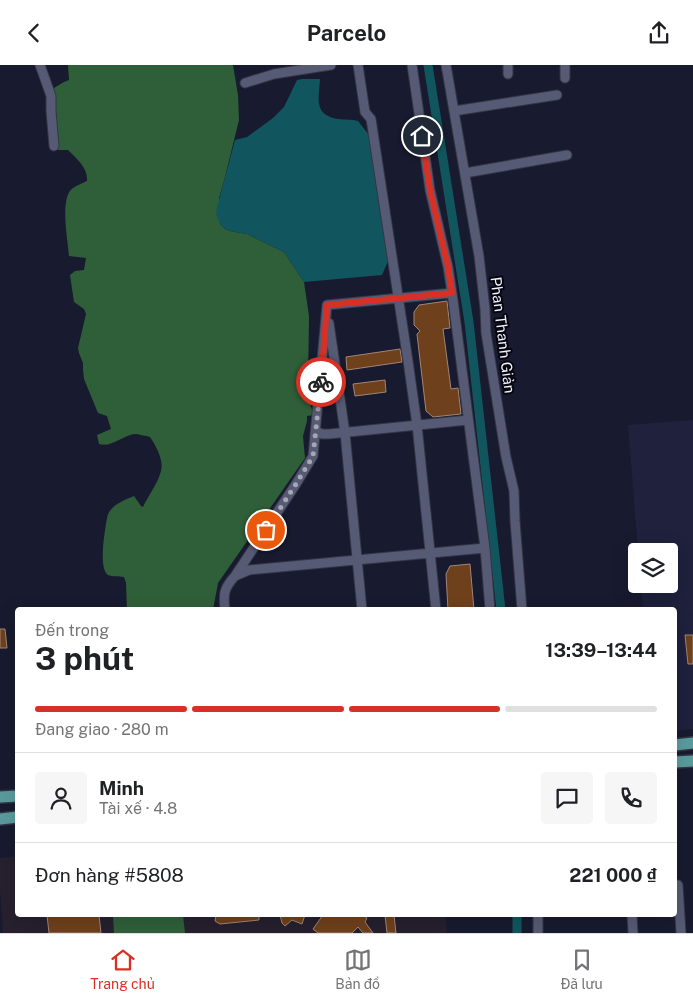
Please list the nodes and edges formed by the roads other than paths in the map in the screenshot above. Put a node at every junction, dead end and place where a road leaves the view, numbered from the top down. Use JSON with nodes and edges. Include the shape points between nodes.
{"nodes":[{"id":1,"x":40,"y":65,"type":"edge"},
{"id":2,"x":331,"y":65,"type":"edge"},
{"id":3,"x":358,"y":65,"type":"edge"},
{"id":4,"x":412,"y":65,"type":"edge"},
{"id":5,"x":446,"y":65,"type":"edge"},
{"id":6,"x":565,"y":65,"type":"edge"},
{"id":7,"x":300,"y":68,"type":"edge"},
{"id":8,"x":565,"y":79,"type":"dead end"},
{"id":9,"x":245,"y":83,"type":"dead end"},
{"id":10,"x":557,"y":95,"type":"dead end"},
{"id":11,"x":454,"y":111,"type":"junction"},
{"id":12,"x":54,"y":146,"type":"dead end"},
{"id":13,"x":567,"y":155,"type":"dead end"},
{"id":14,"x":465,"y":173,"type":"junction"},
{"id":15,"x":452,"y":293,"type":"junction"},
{"id":16,"x":399,"y":299,"type":"junction"},
{"id":17,"x":327,"y":305,"type":"junction"},
{"id":18,"x":468,"y":420,"type":"junction"},
{"id":19,"x":417,"y":425,"type":"junction"},
{"id":20,"x":316,"y":431,"type":"junction"},
{"id":21,"x":344,"y":433,"type":"junction"},
{"id":22,"x":485,"y":548,"type":"junction"},
{"id":23,"x":430,"y":553,"type":"junction"},
{"id":24,"x":358,"y":560,"type":"junction"},
{"id":25,"x":235,"y":576,"type":"junction"},
{"id":26,"x":225,"y":607,"type":"edge"},
{"id":27,"x":362,"y":607,"type":"edge"},
{"id":28,"x":436,"y":607,"type":"edge"},
{"id":29,"x":490,"y":607,"type":"edge"},
{"id":30,"x":522,"y":607,"type":"edge"},
{"id":31,"x":684,"y":744,"type":"edge"},
{"id":32,"x":684,"y":762,"type":"edge"},
{"id":33,"x":15,"y":796,"type":"edge"},
{"id":34,"x":0,"y":797,"type":"edge"},
{"id":35,"x":15,"y":817,"type":"edge"},
{"id":36,"x":0,"y":819,"type":"edge"},
{"id":37,"x":678,"y":885,"type":"dead end"},
{"id":38,"x":538,"y":917,"type":"edge"},
{"id":39,"x":632,"y":917,"type":"edge"},
{"id":40,"x":538,"y":933,"type":"edge"},
{"id":41,"x":634,"y":933,"type":"edge"},
{"id":42,"x":681,"y":933,"type":"edge"}],
"edges":[{"from":1,"to":12,"type":"street","via":[[51,96]]},
{"from":2,"to":7,"type":"street"},
{"from":3,"to":16,"type":"street","via":[[364,112],[371,119]]},
{"from":4,"to":15,"type":"street","via":[[430,190]]},
{"from":5,"to":11,"type":"street","name":"Phan Thanh Giản"},
{"from":6,"to":8,"type":"street"},
{"from":7,"to":9,"type":"street"},
{"from":10,"to":11,"type":"street"},
{"from":11,"to":14,"type":"street","name":"Phan Thanh Giản"},
{"from":13,"to":14,"type":"street"},
{"from":14,"to":30,"type":"street","name":"Phan Thanh Giản","via":[[479,256],[486,333],[514,491]]},
{"from":15,"to":16,"type":"street"},
{"from":15,"to":18,"type":"street"},
{"from":16,"to":17,"type":"street"},
{"from":16,"to":19,"type":"street"},
{"from":17,"to":20,"type":"street"},
{"from":17,"to":21,"type":"street"},
{"from":18,"to":19,"type":"street"},
{"from":18,"to":22,"type":"street"},
{"from":19,"to":21,"type":"street"},
{"from":19,"to":23,"type":"street"},
{"from":20,"to":21,"type":"street"},
{"from":20,"to":25,"type":"street","via":[[313,456]]},
{"from":21,"to":24,"type":"street"},
{"from":22,"to":23,"type":"street"},
{"from":22,"to":29,"type":"street"},
{"from":23,"to":24,"type":"street"},
{"from":23,"to":28,"type":"street"},
{"from":24,"to":25,"type":"street","via":[[249,570]]},
{"from":24,"to":27,"type":"street"},
{"from":25,"to":26,"type":"street","via":[[223,595]]},
{"from":31,"to":32,"type":"main road"},
{"from":33,"to":34,"type":"main road"},
{"from":35,"to":36,"type":"main road"},
{"from":37,"to":42,"type":"street"},
{"from":38,"to":40,"type":"street"},
{"from":39,"to":41,"type":"street"}]}
